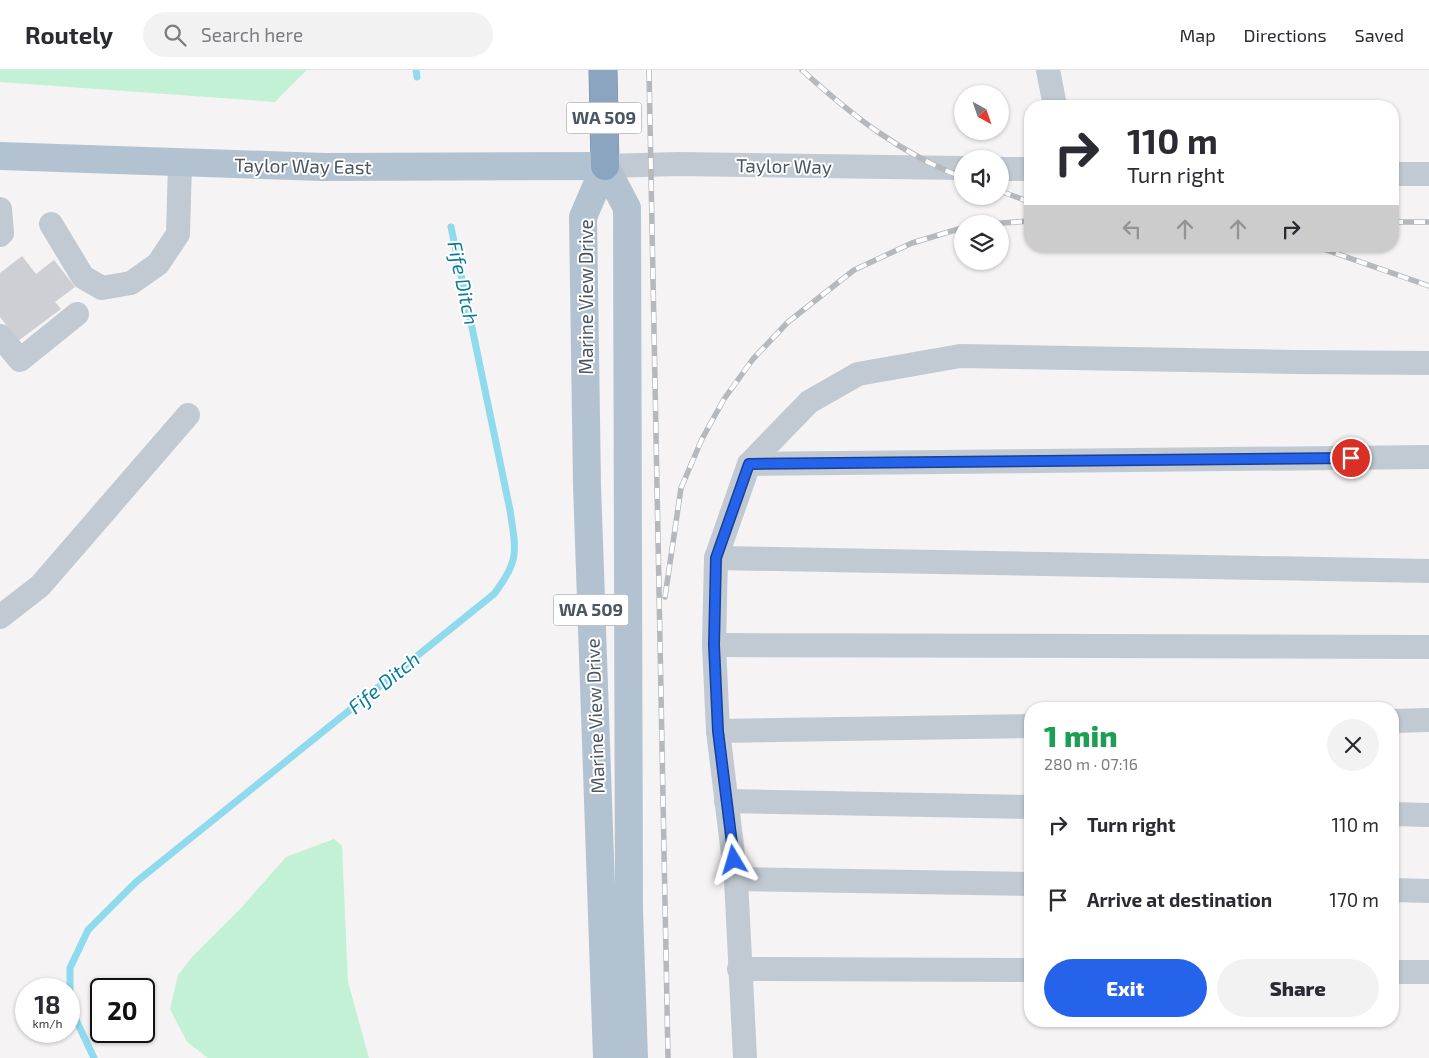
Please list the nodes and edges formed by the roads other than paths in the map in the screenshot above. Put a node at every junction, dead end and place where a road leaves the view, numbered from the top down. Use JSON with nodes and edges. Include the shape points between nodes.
{"nodes":[{"id":1,"x":603,"y":70,"type":"edge"},
{"id":2,"x":1048,"y":70,"type":"edge"},
{"id":3,"x":1054,"y":100,"type":"edge"},
{"id":4,"x":0,"y":156,"type":"edge"},
{"id":5,"x":180,"y":164,"type":"junction"},
{"id":6,"x":606,"y":166,"type":"junction"},
{"id":7,"x":954,"y":168,"type":"edge"},
{"id":8,"x":1009,"y":169,"type":"edge"},
{"id":9,"x":1024,"y":169,"type":"edge"},
{"id":10,"x":1399,"y":174,"type":"edge"},
{"id":11,"x":1429,"y":174,"type":"edge"},
{"id":12,"x":0,"y":209,"type":"edge"},
{"id":13,"x":51,"y":224,"type":"dead end"},
{"id":14,"x":0,"y":235,"type":"edge"},
{"id":15,"x":77,"y":314,"type":"dead end"},
{"id":16,"x":0,"y":336,"type":"edge"},
{"id":17,"x":1429,"y":362,"type":"edge"},
{"id":18,"x":188,"y":415,"type":"dead end"},
{"id":19,"x":1429,"y":457,"type":"edge"},
{"id":20,"x":749,"y":464,"type":"junction"},
{"id":21,"x":716,"y":558,"type":"junction"},
{"id":22,"x":1429,"y":570,"type":"edge"},
{"id":23,"x":0,"y":617,"type":"edge"},
{"id":24,"x":714,"y":645,"type":"junction"},
{"id":25,"x":1429,"y":647,"type":"edge"},
{"id":26,"x":1429,"y":720,"type":"edge"},
{"id":27,"x":1399,"y":721,"type":"edge"},
{"id":28,"x":1024,"y":726,"type":"edge"},
{"id":29,"x":718,"y":731,"type":"junction"},
{"id":30,"x":726,"y":801,"type":"junction"},
{"id":31,"x":1024,"y":807,"type":"edge"},
{"id":32,"x":1399,"y":814,"type":"edge"},
{"id":33,"x":1429,"y":814,"type":"edge"},
{"id":34,"x":736,"y":879,"type":"junction"},
{"id":35,"x":1024,"y":884,"type":"edge"},
{"id":36,"x":1399,"y":890,"type":"edge"},
{"id":37,"x":1429,"y":891,"type":"edge"},
{"id":38,"x":739,"y":969,"type":"junction"},
{"id":39,"x":1024,"y":970,"type":"edge"},
{"id":40,"x":1399,"y":972,"type":"edge"},
{"id":41,"x":1429,"y":972,"type":"edge"},
{"id":42,"x":607,"y":1058,"type":"edge"},
{"id":43,"x":634,"y":1058,"type":"edge"},
{"id":44,"x":745,"y":1058,"type":"edge"}],
"edges":[{"from":1,"to":6,"type":"highway","number":"WA 509"},
{"from":2,"to":3,"type":"street"},
{"from":4,"to":5,"type":"main road","name":"Taylor Way East"},
{"from":5,"to":6,"type":"main road","name":"Taylor Way East"},
{"from":5,"to":13,"type":"street","via":[[178,234],[158,264],[131,283],[102,288],[83,277]]},
{"from":6,"to":7,"type":"street","name":"Taylor Way"},
{"from":6,"to":42,"type":"main road","name":"Marine View Drive","number":"WA 509","via":[[582,217],[587,485]]},
{"from":6,"to":43,"type":"main road","name":"Marine View Drive","number":"WA 509","via":[[627,208],[629,900]]},
{"from":8,"to":9,"type":"street"},
{"from":10,"to":11,"type":"street"},
{"from":12,"to":14,"type":"street"},
{"from":15,"to":16,"type":"street","via":[[20,360]]},
{"from":17,"to":20,"type":"street","via":[[960,356],[858,374],[809,402]]},
{"from":18,"to":23,"type":"street","via":[[40,586]]},
{"from":19,"to":20,"type":"street"},
{"from":20,"to":21,"type":"street"},
{"from":21,"to":22,"type":"street"},
{"from":21,"to":24,"type":"street"},
{"from":24,"to":25,"type":"street"},
{"from":24,"to":29,"type":"street"},
{"from":26,"to":27,"type":"street"},
{"from":28,"to":29,"type":"street"},
{"from":29,"to":30,"type":"street"},
{"from":30,"to":31,"type":"street"},
{"from":30,"to":34,"type":"street"},
{"from":32,"to":33,"type":"street"},
{"from":34,"to":35,"type":"street"},
{"from":34,"to":38,"type":"street"},
{"from":36,"to":37,"type":"street"},
{"from":38,"to":39,"type":"street"},
{"from":38,"to":44,"type":"street"},
{"from":40,"to":41,"type":"street"}]}
